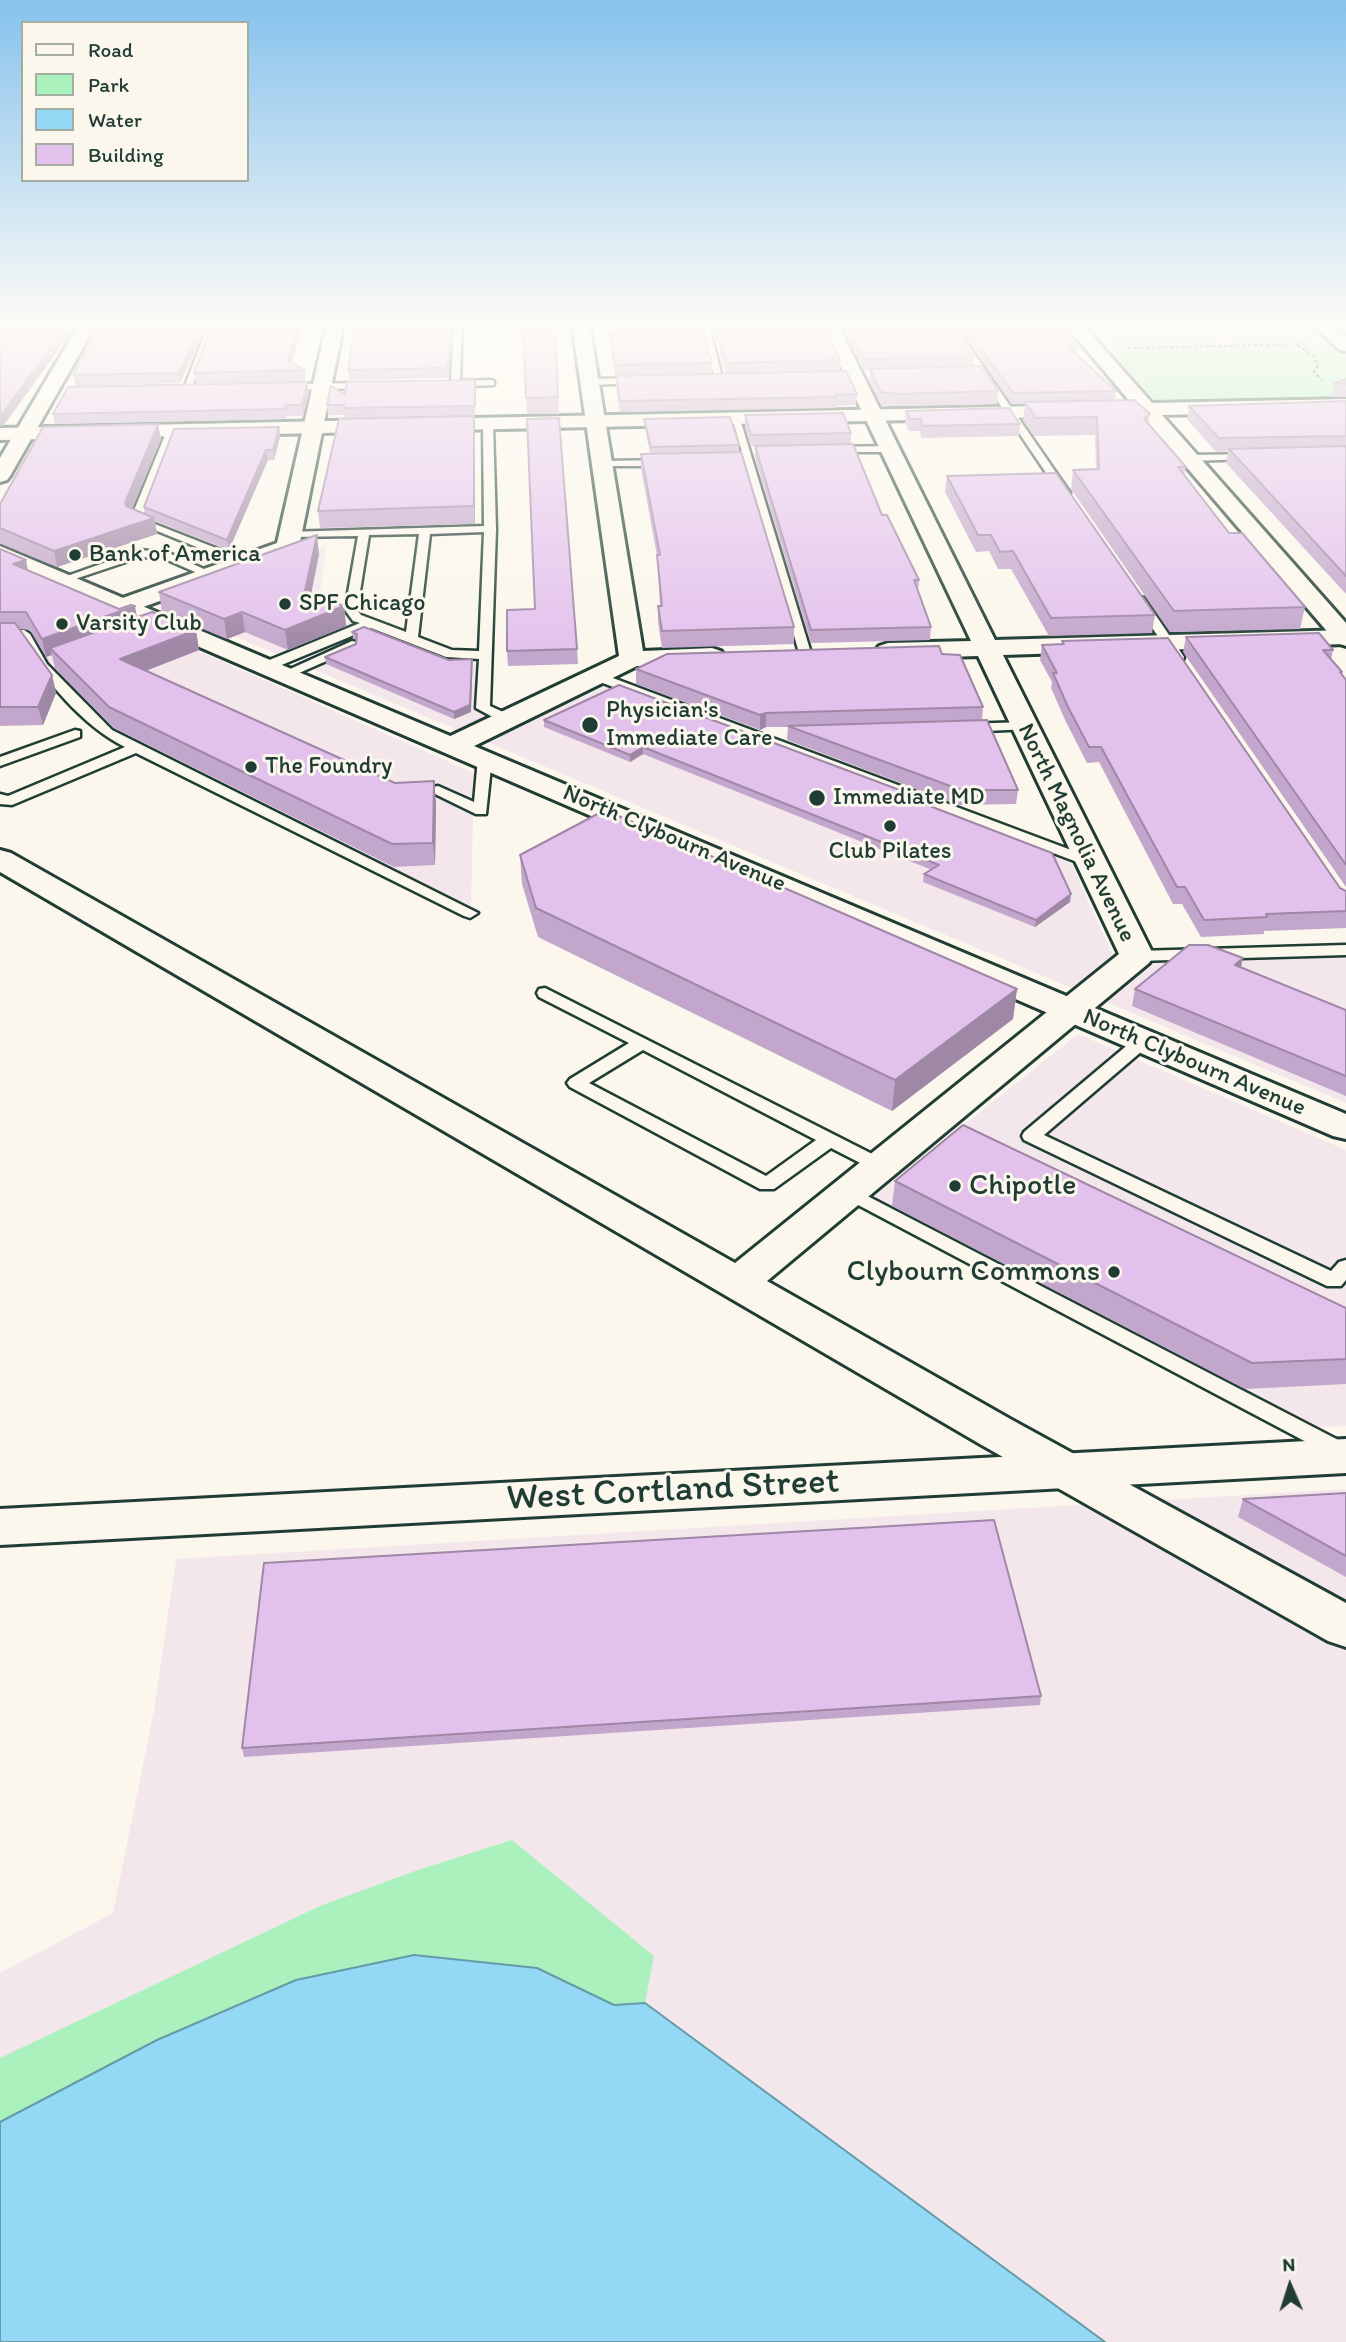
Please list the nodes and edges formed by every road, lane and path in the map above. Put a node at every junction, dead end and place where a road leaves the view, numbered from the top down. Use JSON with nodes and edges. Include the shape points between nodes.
{"nodes":[{"id":1,"x":87,"y":432,"type":"edge"},
{"id":2,"x":170,"y":432,"type":"edge"},
{"id":3,"x":311,"y":432,"type":"edge"},
{"id":4,"x":488,"y":432,"type":"edge"},
{"id":5,"x":597,"y":432,"type":"edge"},
{"id":6,"x":739,"y":432,"type":"edge"},
{"id":7,"x":880,"y":432,"type":"edge"},
{"id":8,"x":1024,"y":432,"type":"edge"},
{"id":9,"x":1167,"y":432,"type":"edge"},
{"id":10,"x":0,"y":434,"type":"edge"},
{"id":11,"x":24,"y":434,"type":"junction"},
{"id":12,"x":888,"y":449,"type":"junction"},
{"id":13,"x":825,"y":450,"type":"edge"},
{"id":14,"x":759,"y":452,"type":"edge"},
{"id":15,"x":747,"y":456,"type":"junction"},
{"id":16,"x":1265,"y":456,"type":"edge"},
{"id":17,"x":1189,"y":458,"type":"junction"},
{"id":18,"x":734,"y":461,"type":"edge"},
{"id":19,"x":680,"y":463,"type":"edge"},
{"id":20,"x":602,"y":464,"type":"junction"},
{"id":21,"x":2,"y":470,"type":"edge"},
{"id":22,"x":1071,"y":502,"type":"edge"},
{"id":23,"x":490,"y":529,"type":"junction"},
{"id":24,"x":425,"y":531,"type":"junction"},
{"id":25,"x":364,"y":532,"type":"junction"},
{"id":26,"x":291,"y":534,"type":"junction"},
{"id":27,"x":0,"y":553,"type":"edge"},
{"id":28,"x":245,"y":563,"type":"junction"},
{"id":29,"x":211,"y":575,"type":"junction"},
{"id":30,"x":62,"y":580,"type":"junction"},
{"id":31,"x":1134,"y":593,"type":"edge"},
{"id":32,"x":123,"y":606,"type":"junction"},
{"id":33,"x":371,"y":623,"type":"junction"},
{"id":34,"x":388,"y":630,"type":"junction"},
{"id":35,"x":0,"y":635,"type":"edge"},
{"id":36,"x":1346,"y":637,"type":"edge"},
{"id":37,"x":411,"y":639,"type":"junction"},
{"id":38,"x":1168,"y":642,"type":"junction"},
{"id":39,"x":986,"y":648,"type":"junction"},
{"id":40,"x":860,"y":652,"type":"edge"},
{"id":41,"x":805,"y":653,"type":"junction"},
{"id":42,"x":832,"y":653,"type":"edge"},
{"id":43,"x":779,"y":654,"type":"edge"},
{"id":44,"x":486,"y":655,"type":"junction"},
{"id":45,"x":739,"y":656,"type":"edge"},
{"id":46,"x":632,"y":659,"type":"junction"},
{"id":47,"x":1183,"y":665,"type":"edge"},
{"id":48,"x":276,"y":670,"type":"junction"},
{"id":49,"x":597,"y":676,"type":"junction"},
{"id":50,"x":507,"y":719,"type":"junction"},
{"id":51,"x":1024,"y":726,"type":"junction"},
{"id":52,"x":953,"y":729,"type":"edge"},
{"id":53,"x":794,"y":733,"type":"edge"},
{"id":54,"x":75,"y":734,"type":"dead end"},
{"id":55,"x":754,"y":735,"type":"junction"},
{"id":56,"x":454,"y":745,"type":"junction"},
{"id":57,"x":136,"y":747,"type":"junction"},
{"id":58,"x":485,"y":758,"type":"junction"},
{"id":59,"x":0,"y":762,"type":"edge"},
{"id":60,"x":438,"y":790,"type":"dead end"},
{"id":61,"x":0,"y":798,"type":"edge"},
{"id":62,"x":0,"y":859,"type":"edge"},
{"id":63,"x":1090,"y":862,"type":"junction"},
{"id":64,"x":470,"y":913,"type":"dead end"},
{"id":65,"x":1346,"y":950,"type":"edge"},
{"id":66,"x":1137,"y":956,"type":"junction"},
{"id":67,"x":545,"y":993,"type":"dead end"},
{"id":68,"x":1071,"y":1010,"type":"junction"},
{"id":69,"x":1143,"y":1041,"type":"junction"},
{"id":70,"x":642,"y":1043,"type":"junction"},
{"id":71,"x":1346,"y":1128,"type":"edge"},
{"id":72,"x":829,"y":1140,"type":"junction"},
{"id":73,"x":881,"y":1166,"type":"junction"},
{"id":74,"x":850,"y":1193,"type":"junction"},
{"id":75,"x":1346,"y":1268,"type":"edge"},
{"id":76,"x":739,"y":1282,"type":"junction"},
{"id":77,"x":1346,"y":1455,"type":"edge"},
{"id":78,"x":1066,"y":1470,"type":"junction"},
{"id":79,"x":0,"y":1528,"type":"edge"},
{"id":80,"x":1346,"y":1627,"type":"edge"}],
"edges":[{"from":1,"to":11,"type":"street"},
{"from":2,"to":28,"type":"lane","via":[[136,520]]},
{"from":3,"to":26,"type":"street"},
{"from":4,"to":23,"type":"lane"},
{"from":5,"to":20,"type":"street"},
{"from":6,"to":15,"type":"lane"},
{"from":7,"to":12,"type":"street","name":"North Magnolia Avenue"},
{"from":8,"to":22,"type":"lane"},
{"from":9,"to":17,"type":"street"},
{"from":10,"to":11,"type":"street"},
{"from":11,"to":21,"type":"street"},
{"from":12,"to":13,"type":"lane"},
{"from":12,"to":39,"type":"street","name":"North Magnolia Avenue"},
{"from":14,"to":15,"type":"lane"},
{"from":15,"to":18,"type":"lane"},
{"from":15,"to":41,"type":"lane"},
{"from":16,"to":17,"type":"lane"},
{"from":17,"to":36,"type":"street"},
{"from":19,"to":20,"type":"lane"},
{"from":20,"to":46,"type":"street"},
{"from":23,"to":24,"type":"lane"},
{"from":23,"to":44,"type":"lane"},
{"from":24,"to":25,"type":"lane"},
{"from":24,"to":37,"type":"lane"},
{"from":25,"to":26,"type":"lane"},
{"from":25,"to":33,"type":"lane","via":[[351,610],[356,618]]},
{"from":26,"to":28,"type":"street","via":[[288,547]]},
{"from":27,"to":30,"type":"street","name":"North Clybourn Avenue"},
{"from":28,"to":29,"type":"street"},
{"from":29,"to":30,"type":"lane","via":[[165,555],[140,553]]},
{"from":29,"to":32,"type":"street"},
{"from":30,"to":32,"type":"street","name":"North Clybourn Avenue"},
{"from":31,"to":38,"type":"lane"},
{"from":32,"to":48,"type":"street","name":"North Clybourn Avenue","via":[[149,626]]},
{"from":33,"to":34,"type":"lane"},
{"from":33,"to":48,"type":"lane"},
{"from":34,"to":37,"type":"lane"},
{"from":34,"to":48,"type":"lane"},
{"from":35,"to":57,"type":"lane","via":[[24,634],[107,733]]},
{"from":36,"to":38,"type":"street"},
{"from":37,"to":44,"type":"lane","via":[[450,654]]},
{"from":38,"to":39,"type":"street"},
{"from":38,"to":47,"type":"lane"},
{"from":39,"to":40,"type":"street"},
{"from":39,"to":51,"type":"street","name":"North Magnolia Avenue"},
{"from":41,"to":42,"type":"street"},
{"from":41,"to":43,"type":"street"},
{"from":44,"to":50,"type":"lane","via":[[483,708]]},
{"from":45,"to":46,"type":"street"},
{"from":46,"to":49,"type":"street"},
{"from":48,"to":56,"type":"street","name":"North Clybourn Avenue"},
{"from":49,"to":50,"type":"street"},
{"from":49,"to":55,"type":"lane"},
{"from":50,"to":56,"type":"street"},
{"from":51,"to":52,"type":"lane"},
{"from":51,"to":63,"type":"street","name":"North Magnolia Avenue"},
{"from":53,"to":55,"type":"lane"},
{"from":54,"to":59,"type":"lane"},
{"from":55,"to":63,"type":"lane"},
{"from":56,"to":58,"type":"street","name":"North Clybourn Avenue"},
{"from":57,"to":61,"type":"lane","via":[[7,802]]},
{"from":57,"to":64,"type":"lane"},
{"from":58,"to":60,"type":"lane","via":[[481,811]]},
{"from":58,"to":68,"type":"street","name":"North Clybourn Avenue"},
{"from":62,"to":76,"type":"street"},
{"from":63,"to":66,"type":"street","name":"North Magnolia Avenue"},
{"from":65,"to":66,"type":"lane"},
{"from":66,"to":68,"type":"street","name":"North Magnolia Avenue"},
{"from":67,"to":70,"type":"lane"},
{"from":68,"to":69,"type":"street","name":"North Clybourn Avenue"},
{"from":68,"to":73,"type":"street","name":"North Magnolia Avenue"},
{"from":69,"to":71,"type":"street","name":"North Clybourn Avenue"},
{"from":69,"to":75,"type":"lane","via":[[1031,1136],[1334,1281]]},
{"from":70,"to":72,"type":"lane"},
{"from":70,"to":72,"type":"lane","via":[[576,1083],[767,1185]]},
{"from":72,"to":73,"type":"lane"},
{"from":73,"to":74,"type":"street","name":"North Magnolia Avenue"},
{"from":74,"to":76,"type":"street","name":"North Magnolia Avenue"},
{"from":74,"to":77,"type":"lane"},
{"from":76,"to":78,"type":"street"},
{"from":77,"to":78,"type":"street","name":"West Cortland Street"},
{"from":78,"to":79,"type":"street","name":"West Cortland Street"},
{"from":78,"to":80,"type":"street"}]}
